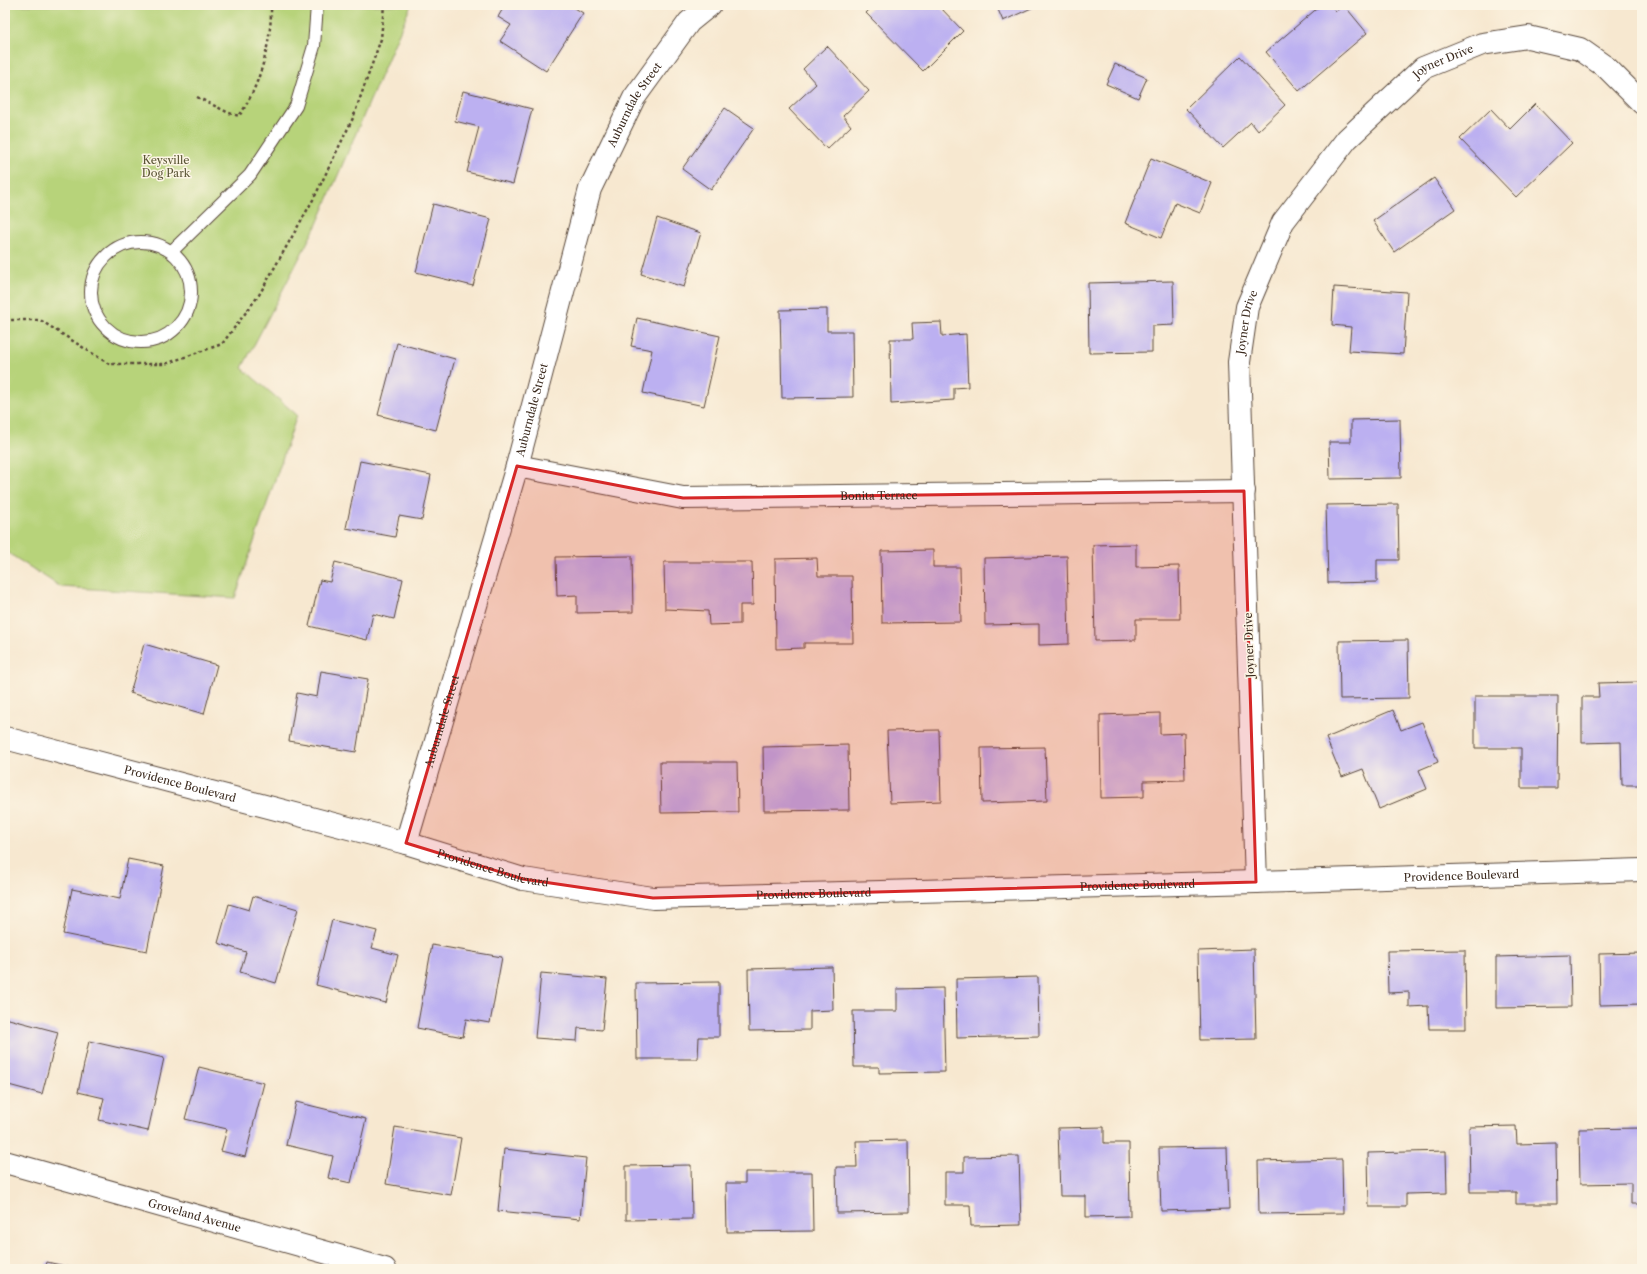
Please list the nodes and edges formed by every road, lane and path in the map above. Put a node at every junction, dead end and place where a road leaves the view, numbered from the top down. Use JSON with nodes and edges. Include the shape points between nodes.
{"nodes":[{"id":1,"x":271,"y":5,"type":"edge"},
{"id":2,"x":317,"y":5,"type":"edge"},
{"id":3,"x":384,"y":5,"type":"edge"},
{"id":4,"x":710,"y":5,"type":"edge"},
{"id":5,"x":197,"y":97,"type":"dead end"},
{"id":6,"x":1642,"y":103,"type":"edge"},
{"id":7,"x":171,"y":252,"type":"junction"},
{"id":8,"x":5,"y":320,"type":"edge"},
{"id":9,"x":517,"y":466,"type":"junction"},
{"id":10,"x":1244,"y":492,"type":"junction"},
{"id":11,"x":5,"y":738,"type":"edge"},
{"id":12,"x":406,"y":843,"type":"junction"},
{"id":13,"x":1642,"y":870,"type":"edge"},
{"id":14,"x":1256,"y":882,"type":"junction"},
{"id":15,"x":5,"y":1162,"type":"edge"},
{"id":16,"x":385,"y":1269,"type":"edge"}],
"edges":[{"from":1,"to":5,"type":"path","via":[[266,53],[246,106],[239,116],[229,114]]},
{"from":2,"to":7,"type":"lane","via":[[314,46],[296,106],[250,176]]},
{"from":3,"to":8,"type":"path","via":[[381,39],[353,118],[314,198],[259,295],[222,344],[165,364],[109,364],[40,320]]},
{"from":4,"to":9,"type":"street","name":"Auburndale Street","via":[[690,22],[634,98],[590,189]]},
{"from":6,"to":10,"type":"street","name":"Joyner Drive","via":[[1607,68],[1580,49],[1528,37],[1482,44],[1423,68],[1347,139],[1283,222],[1247,307],[1239,362]]},
{"from":7,"to":7,"type":"lane","via":[[156,244],[134,243],[124,245],[109,254],[98,266],[92,282],[91,299],[96,315],[106,328],[120,338],[152,342],[167,336],[179,325],[187,311],[191,295],[189,279],[182,264]]},
{"from":9,"to":10,"type":"street","name":"Bonita Terrace","via":[[683,498]]},
{"from":9,"to":12,"type":"street","name":"Auburndale Street"},
{"from":10,"to":14,"type":"street","name":"Joyner Drive"},
{"from":11,"to":12,"type":"street","name":"Providence Boulevard"},
{"from":12,"to":14,"type":"street","name":"Providence Boulevard","via":[[523,879],[653,898]]},
{"from":13,"to":14,"type":"street","name":"Providence Boulevard"},
{"from":15,"to":16,"type":"street","name":"Groveland Avenue"}]}
